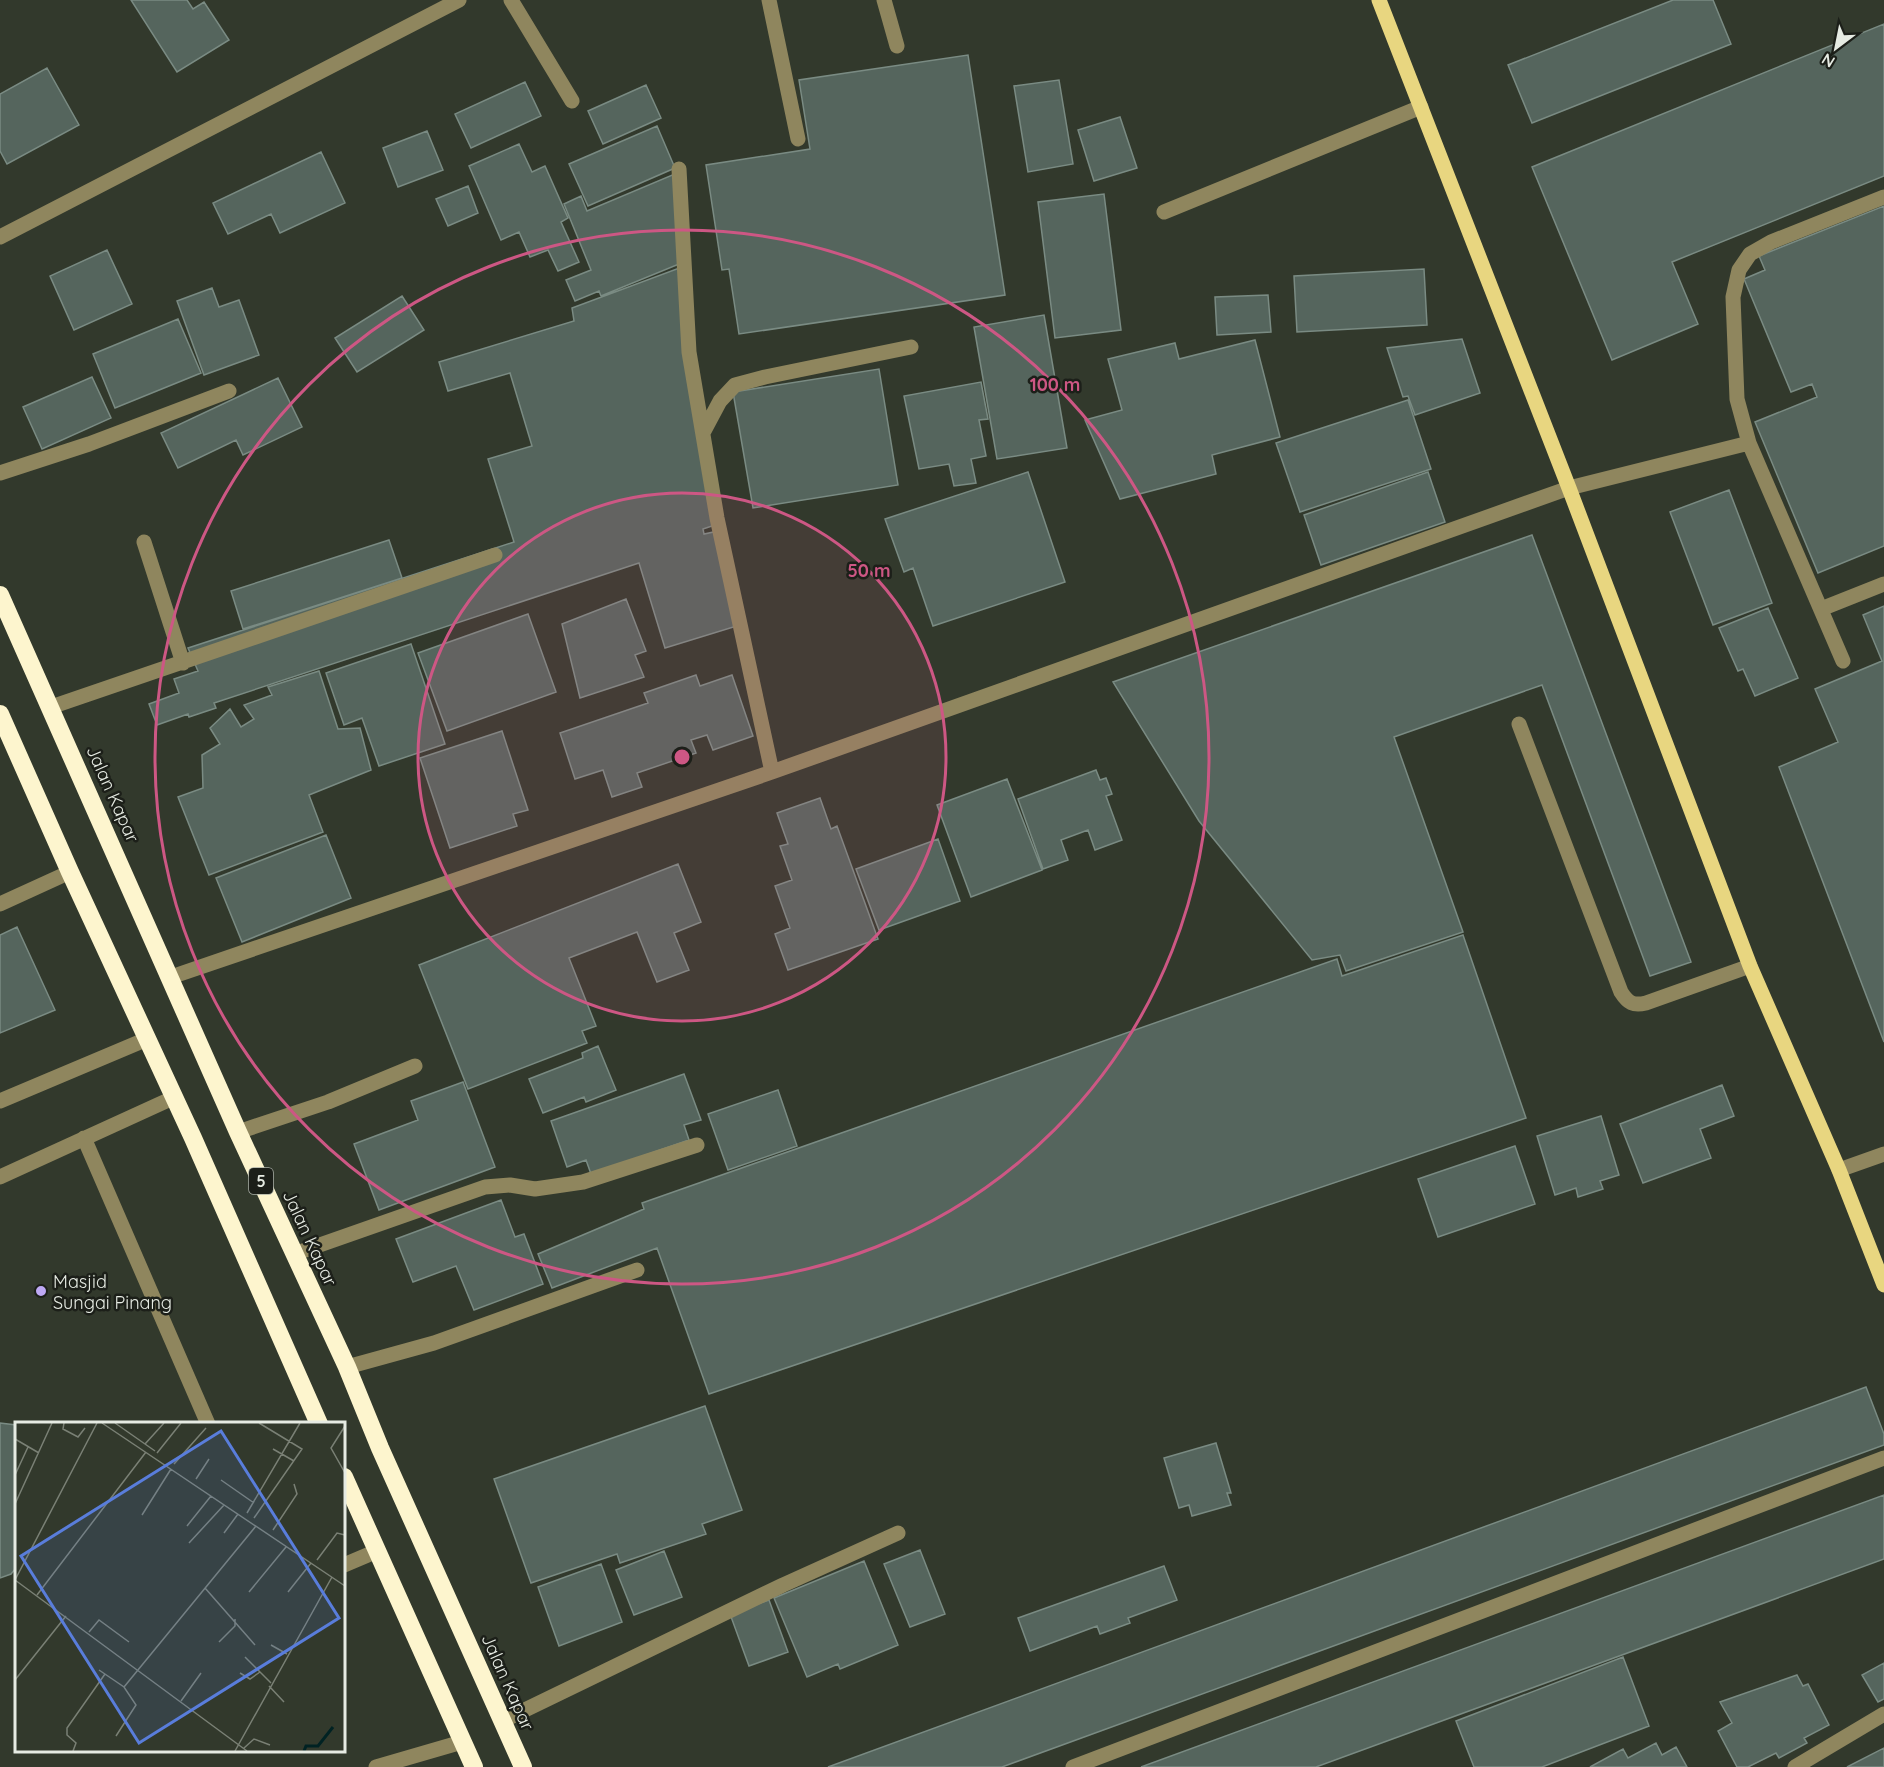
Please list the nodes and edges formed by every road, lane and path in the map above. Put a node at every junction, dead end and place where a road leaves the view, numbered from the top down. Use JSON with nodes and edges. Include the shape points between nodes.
{"nodes":[{"id":1,"x":459,"y":0,"type":"edge"},
{"id":2,"x":511,"y":0,"type":"edge"},
{"id":3,"x":769,"y":0,"type":"edge"},
{"id":4,"x":884,"y":0,"type":"edge"},
{"id":5,"x":1379,"y":0,"type":"edge"},
{"id":6,"x":897,"y":46,"type":"dead end"},
{"id":7,"x":572,"y":101,"type":"dead end"},
{"id":8,"x":1420,"y":107,"type":"junction"},
{"id":9,"x":798,"y":139,"type":"dead end"},
{"id":10,"x":680,"y":169,"type":"dead end"},
{"id":11,"x":1884,"y":197,"type":"edge"},
{"id":12,"x":1164,"y":212,"type":"dead end"},
{"id":13,"x":0,"y":237,"type":"edge"},
{"id":14,"x":910,"y":347,"type":"dead end"},
{"id":15,"x":229,"y":391,"type":"dead end"},
{"id":16,"x":704,"y":431,"type":"junction"},
{"id":17,"x":1749,"y":443,"type":"junction"},
{"id":18,"x":0,"y":473,"type":"edge"},
{"id":19,"x":1569,"y":488,"type":"junction"},
{"id":20,"x":144,"y":542,"type":"dead end"},
{"id":21,"x":495,"y":555,"type":"dead end"},
{"id":22,"x":1884,"y":584,"type":"edge"},
{"id":23,"x":0,"y":595,"type":"edge"},
{"id":24,"x":1821,"y":609,"type":"junction"},
{"id":25,"x":1843,"y":661,"type":"dead end"},
{"id":26,"x":183,"y":663,"type":"junction"},
{"id":27,"x":51,"y":707,"type":"junction"},
{"id":28,"x":0,"y":714,"type":"edge"},
{"id":29,"x":1519,"y":724,"type":"dead end"},
{"id":30,"x":772,"y":772,"type":"junction"},
{"id":31,"x":70,"y":872,"type":"junction"},
{"id":32,"x":0,"y":904,"type":"edge"},
{"id":33,"x":1750,"y":966,"type":"junction"},
{"id":34,"x":171,"y":976,"type":"junction"},
{"id":35,"x":147,"y":1039,"type":"junction"},
{"id":36,"x":415,"y":1066,"type":"dead end"},
{"id":37,"x":175,"y":1097,"type":"junction"},
{"id":38,"x":0,"y":1101,"type":"edge"},
{"id":39,"x":238,"y":1132,"type":"junction"},
{"id":40,"x":84,"y":1138,"type":"junction"},
{"id":41,"x":697,"y":1145,"type":"dead end"},
{"id":42,"x":1884,"y":1154,"type":"edge"},
{"id":43,"x":1839,"y":1170,"type":"junction"},
{"id":44,"x":0,"y":1177,"type":"edge"},
{"id":45,"x":294,"y":1254,"type":"junction"},
{"id":46,"x":637,"y":1270,"type":"dead end"},
{"id":47,"x":1884,"y":1285,"type":"edge"},
{"id":48,"x":347,"y":1367,"type":"junction"},
{"id":49,"x":207,"y":1422,"type":"edge"},
{"id":50,"x":319,"y":1422,"type":"edge"},
{"id":51,"x":1884,"y":1458,"type":"edge"},
{"id":52,"x":345,"y":1479,"type":"edge"},
{"id":53,"x":898,"y":1533,"type":"dead end"},
{"id":54,"x":377,"y":1551,"type":"junction"},
{"id":55,"x":345,"y":1565,"type":"edge"},
{"id":56,"x":1884,"y":1714,"type":"edge"},
{"id":57,"x":502,"y":1721,"type":"junction"},
{"id":58,"x":462,"y":1742,"type":"junction"},
{"id":59,"x":376,"y":1767,"type":"edge"},
{"id":60,"x":474,"y":1767,"type":"edge"},
{"id":61,"x":523,"y":1767,"type":"edge"},
{"id":62,"x":1073,"y":1767,"type":"edge"},
{"id":63,"x":1795,"y":1767,"type":"edge"}],
"edges":[{"from":1,"to":13,"type":"street"},
{"from":2,"to":7,"type":"street"},
{"from":3,"to":9,"type":"street"},
{"from":4,"to":6,"type":"street"},
{"from":5,"to":8,"type":"main road"},
{"from":8,"to":12,"type":"street"},
{"from":8,"to":19,"type":"main road"},
{"from":10,"to":16,"type":"street","via":[[689,352]]},
{"from":11,"to":17,"type":"street","via":[[1771,242],[1750,254],[1738,270],[1733,297],[1737,399]]},
{"from":14,"to":16,"type":"street","via":[[735,385],[720,401]]},
{"from":15,"to":18,"type":"street"},
{"from":16,"to":30,"type":"street","via":[[717,518]]},
{"from":17,"to":19,"type":"street"},
{"from":17,"to":24,"type":"street"},
{"from":19,"to":30,"type":"street"},
{"from":19,"to":33,"type":"main road"},
{"from":20,"to":26,"type":"street"},
{"from":21,"to":26,"type":"street"},
{"from":22,"to":24,"type":"street"},
{"from":23,"to":27,"type":"highway","name":"Jalan Kapar","number":"5"},
{"from":24,"to":25,"type":"street"},
{"from":26,"to":27,"type":"street"},
{"from":27,"to":34,"type":"highway","name":"Jalan Kapar","number":"5"},
{"from":28,"to":31,"type":"highway"},
{"from":29,"to":33,"type":"street","via":[[1627,1002],[1646,1003]]},
{"from":30,"to":34,"type":"street"},
{"from":31,"to":32,"type":"street"},
{"from":31,"to":35,"type":"highway"},
{"from":33,"to":43,"type":"main road"},
{"from":34,"to":39,"type":"highway","name":"Jalan Kapar","number":"5"},
{"from":35,"to":37,"type":"highway"},
{"from":35,"to":38,"type":"street"},
{"from":36,"to":39,"type":"street","via":[[328,1102]]},
{"from":37,"to":40,"type":"street"},
{"from":37,"to":50,"type":"highway"},
{"from":39,"to":45,"type":"highway","name":"Jalan Kapar","number":"5"},
{"from":40,"to":44,"type":"street"},
{"from":40,"to":49,"type":"street"},
{"from":41,"to":45,"type":"street","via":[[584,1182],[535,1189],[485,1187]]},
{"from":42,"to":43,"type":"street"},
{"from":43,"to":47,"type":"main road"},
{"from":45,"to":48,"type":"highway","name":"Jalan Kapar","number":"5"},
{"from":46,"to":48,"type":"street","via":[[434,1343]]},
{"from":48,"to":57,"type":"highway","name":"Jalan Kapar","number":"5"},
{"from":51,"to":62,"type":"street"},
{"from":52,"to":54,"type":"highway"},
{"from":53,"to":57,"type":"street"},
{"from":54,"to":55,"type":"street"},
{"from":54,"to":58,"type":"highway"},
{"from":56,"to":63,"type":"street"},
{"from":57,"to":61,"type":"highway","name":"Jalan Kapar","number":"5"},
{"from":58,"to":59,"type":"street"},
{"from":58,"to":60,"type":"highway"}]}
